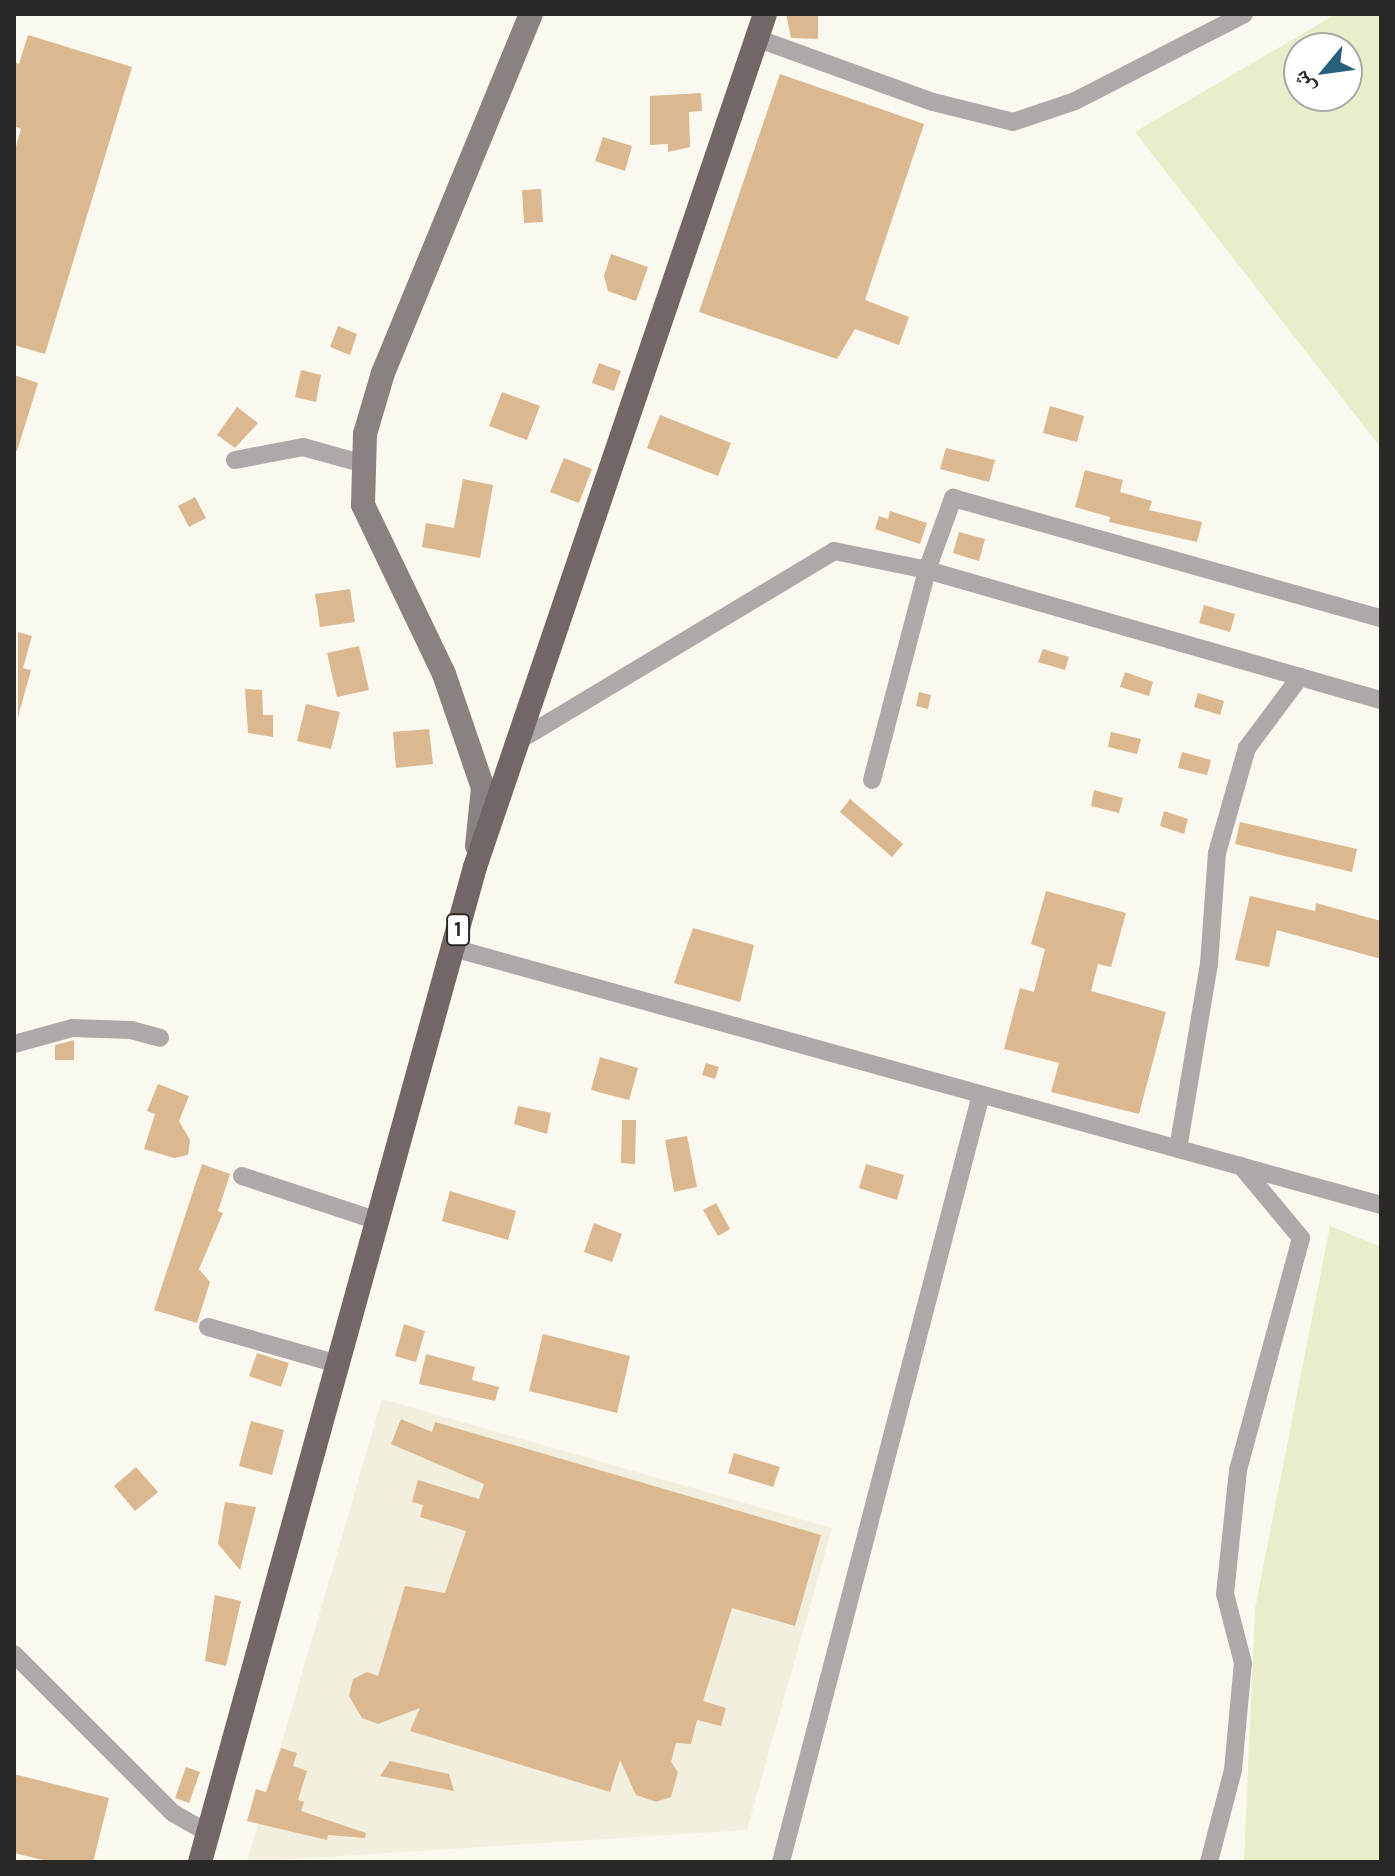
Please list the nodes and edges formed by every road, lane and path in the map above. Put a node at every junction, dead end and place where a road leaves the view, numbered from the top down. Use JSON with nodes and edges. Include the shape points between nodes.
{"nodes":[{"id":1,"x":531,"y":14,"type":"edge"},
{"id":2,"x":765,"y":14,"type":"edge"},
{"id":3,"x":1244,"y":14,"type":"edge"},
{"id":4,"x":756,"y":38,"type":"junction"},
{"id":5,"x":235,"y":460,"type":"dead end"},
{"id":6,"x":364,"y":464,"type":"junction"},
{"id":7,"x":927,"y":570,"type":"junction"},
{"id":8,"x":1381,"y":618,"type":"edge"},
{"id":9,"x":1300,"y":677,"type":"junction"},
{"id":10,"x":1381,"y":700,"type":"edge"},
{"id":11,"x":518,"y":741,"type":"junction"},
{"id":12,"x":872,"y":780,"type":"dead end"},
{"id":13,"x":475,"y":867,"type":"junction"},
{"id":14,"x":453,"y":948,"type":"junction"},
{"id":15,"x":160,"y":1038,"type":"dead end"},
{"id":16,"x":14,"y":1044,"type":"edge"},
{"id":17,"x":981,"y":1095,"type":"junction"},
{"id":18,"x":1178,"y":1149,"type":"junction"},
{"id":19,"x":1241,"y":1166,"type":"junction"},
{"id":20,"x":242,"y":1176,"type":"dead end"},
{"id":21,"x":1381,"y":1205,"type":"edge"},
{"id":22,"x":378,"y":1221,"type":"junction"},
{"id":23,"x":208,"y":1327,"type":"dead end"},
{"id":24,"x":338,"y":1364,"type":"junction"},
{"id":25,"x":14,"y":1654,"type":"edge"},
{"id":26,"x":208,"y":1833,"type":"junction"},
{"id":27,"x":200,"y":1862,"type":"edge"},
{"id":28,"x":781,"y":1862,"type":"edge"},
{"id":29,"x":1209,"y":1862,"type":"edge"}],
"edges":[{"from":1,"to":6,"type":"street","via":[[383,373],[365,434]]},
{"from":2,"to":4,"type":"main road","number":"1"},
{"from":3,"to":4,"type":"street","via":[[1075,101],[1013,122],[933,102]]},
{"from":4,"to":11,"type":"main road","number":"1"},
{"from":5,"to":6,"type":"street","via":[[303,447]]},
{"from":6,"to":13,"type":"street","via":[[363,505],[444,674],[483,788]]},
{"from":7,"to":8,"type":"street","via":[[953,498]]},
{"from":7,"to":9,"type":"street"},
{"from":7,"to":11,"type":"street","via":[[834,551]]},
{"from":7,"to":12,"type":"street"},
{"from":9,"to":10,"type":"street"},
{"from":9,"to":18,"type":"street","via":[[1247,748],[1217,853],[1209,964]]},
{"from":11,"to":13,"type":"main road","number":"1"},
{"from":13,"to":14,"type":"main road","number":"1"},
{"from":14,"to":17,"type":"street"},
{"from":14,"to":22,"type":"main road","number":"1"},
{"from":15,"to":16,"type":"street","via":[[131,1030],[72,1028]]},
{"from":17,"to":18,"type":"street"},
{"from":17,"to":28,"type":"street"},
{"from":18,"to":19,"type":"street"},
{"from":19,"to":21,"type":"street"},
{"from":19,"to":29,"type":"street","via":[[1301,1238],[1262,1366],[1238,1470],[1225,1594],[1243,1663],[1233,1770]]},
{"from":20,"to":22,"type":"street"},
{"from":22,"to":24,"type":"main road","number":"1"},
{"from":23,"to":24,"type":"street"},
{"from":24,"to":26,"type":"main road","number":"1"},
{"from":25,"to":26,"type":"street","via":[[173,1813]]},
{"from":26,"to":27,"type":"main road","number":"1"}]}
